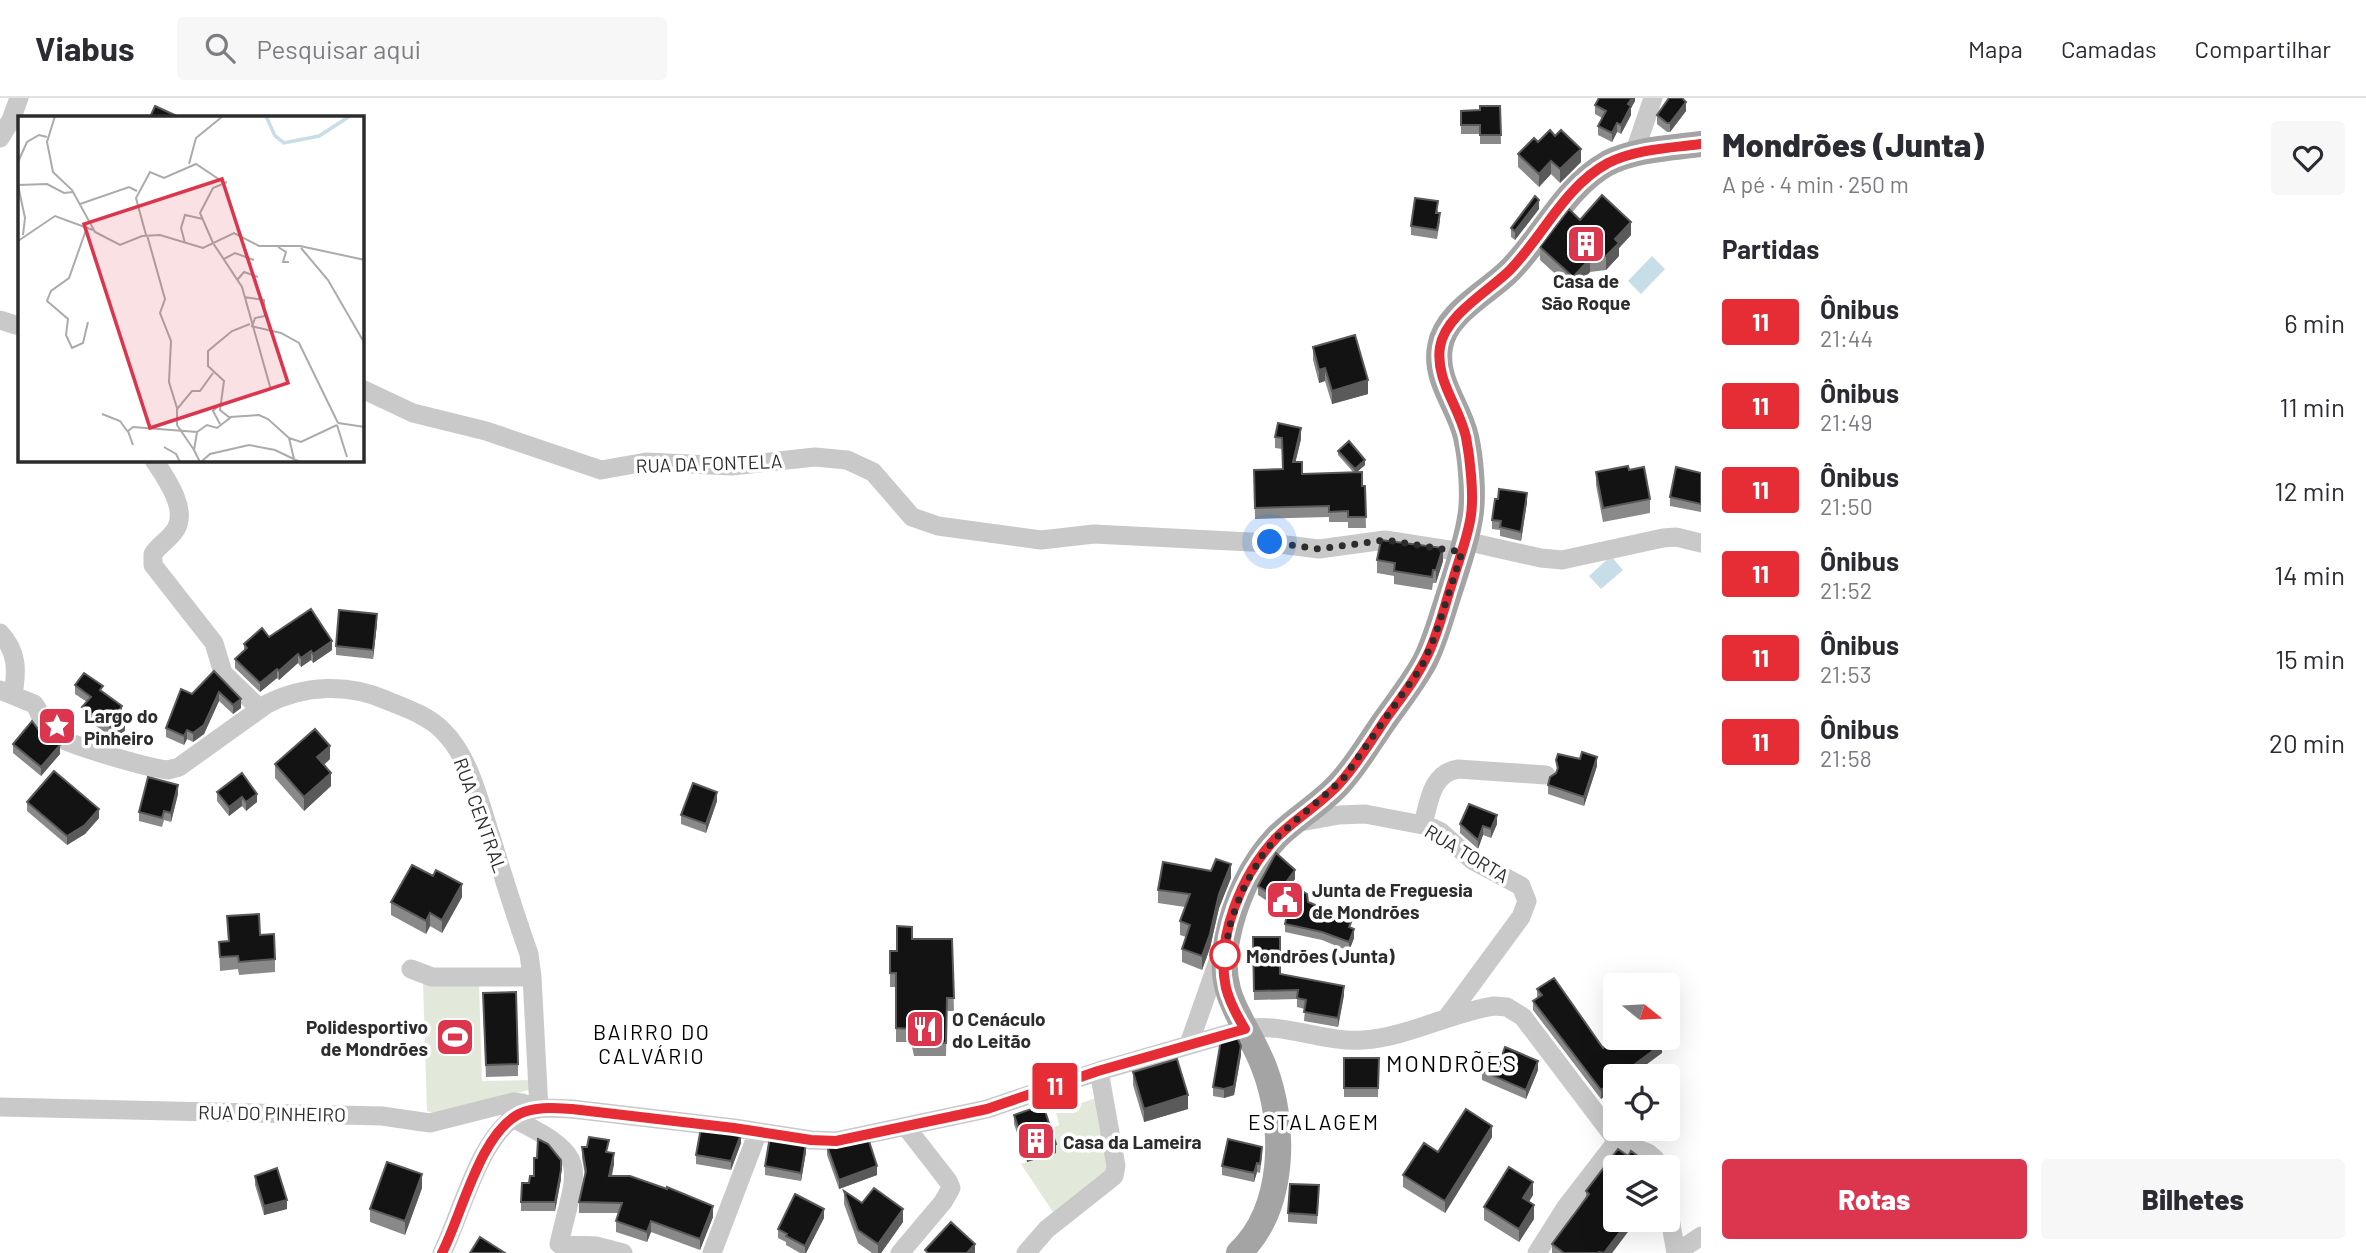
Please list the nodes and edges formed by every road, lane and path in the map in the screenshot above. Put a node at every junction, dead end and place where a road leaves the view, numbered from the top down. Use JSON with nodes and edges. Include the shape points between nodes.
{"nodes":[{"id":1,"x":19,"y":98,"type":"edge"},
{"id":2,"x":1649,"y":99,"type":"edge"},
{"id":3,"x":0,"y":138,"type":"edge"},
{"id":4,"x":1701,"y":144,"type":"edge"},
{"id":5,"x":1634,"y":154,"type":"junction"},
{"id":6,"x":0,"y":320,"type":"edge"},
{"id":7,"x":18,"y":326,"type":"edge"},
{"id":8,"x":364,"y":390,"type":"edge"},
{"id":9,"x":155,"y":462,"type":"edge"},
{"id":10,"x":1701,"y":543,"type":"edge"},
{"id":11,"x":1463,"y":547,"type":"junction"},
{"id":12,"x":0,"y":633,"type":"edge"},
{"id":13,"x":6,"y":692,"type":"edge"},
{"id":14,"x":260,"y":709,"type":"junction"},
{"id":15,"x":1546,"y":775,"type":"dead end"},
{"id":16,"x":1294,"y":823,"type":"junction"},
{"id":17,"x":1423,"y":824,"type":"junction"},
{"id":18,"x":1232,"y":918,"type":"junction"},
{"id":19,"x":411,"y":969,"type":"dead end"},
{"id":20,"x":532,"y":977,"type":"junction"},
{"id":21,"x":1446,"y":1019,"type":"junction"},
{"id":22,"x":1245,"y":1029,"type":"junction"},
{"id":23,"x":1189,"y":1044,"type":"junction"},
{"id":24,"x":1098,"y":1071,"type":"junction"},
{"id":25,"x":0,"y":1107,"type":"edge"},
{"id":26,"x":539,"y":1109,"type":"junction"},
{"id":27,"x":512,"y":1118,"type":"junction"},
{"id":28,"x":1603,"y":1122,"type":"edge"},
{"id":29,"x":906,"y":1126,"type":"junction"},
{"id":30,"x":758,"y":1132,"type":"junction"},
{"id":31,"x":1617,"y":1141,"type":"joint"},
{"id":32,"x":1650,"y":1155,"type":"edge"},
{"id":33,"x":1672,"y":1232,"type":"edge"},
{"id":34,"x":1701,"y":1236,"type":"edge"},
{"id":35,"x":442,"y":1253,"type":"edge"},
{"id":36,"x":623,"y":1253,"type":"edge"},
{"id":37,"x":712,"y":1253,"type":"edge"},
{"id":38,"x":900,"y":1253,"type":"edge"},
{"id":39,"x":1026,"y":1253,"type":"edge"},
{"id":40,"x":1239,"y":1253,"type":"edge"},
{"id":41,"x":1537,"y":1253,"type":"edge"},
{"id":42,"x":1676,"y":1253,"type":"edge"}],
"edges":[{"from":1,"to":3,"type":"street"},
{"from":2,"to":5,"type":"street"},
{"from":4,"to":5,"type":"main road"},
{"from":5,"to":11,"type":"main road","via":[[1606,164],[1581,183],[1514,266],[1452,321],[1443,336],[1440,369],[1467,445],[1472,508]]},
{"from":6,"to":7,"type":"street"},
{"from":8,"to":11,"type":"street","name":"RUA DA FONTELA","via":[[413,413],[601,470],[646,462],[732,466],[823,457],[853,462],[877,476],[912,517],[938,526],[1041,540],[1094,534],[1270,542],[1319,549],[1385,540]]},
{"from":9,"to":14,"type":"street","via":[[179,516],[176,529],[153,554],[153,565],[214,643],[223,673]]},
{"from":10,"to":11,"type":"street","name":"RUA DA FONTELA","via":[[1663,538],[1555,560]]},
{"from":11,"to":16,"type":"main road","via":[[1422,666],[1349,772]]},
{"from":12,"to":13,"type":"street","via":[[16,660],[16,675]]},
{"from":13,"to":14,"type":"street","name":"RUA CENTRAL","via":[[36,706],[47,729],[71,743],[167,770],[179,767]]},
{"from":14,"to":20,"type":"street","name":"RUA CENTRAL","via":[[292,694],[355,689],[418,714],[440,728],[460,754],[477,794]]},
{"from":15,"to":17,"type":"street","via":[[1450,771],[1434,785]]},
{"from":16,"to":17,"type":"street","name":"RUA TORTA","via":[[1366,814]]},
{"from":16,"to":18,"type":"main road","via":[[1257,863]]},
{"from":17,"to":21,"type":"street","name":"RUA TORTA","via":[[1441,832],[1472,860],[1521,886],[1527,895],[1521,917]]},
{"from":18,"to":22,"type":"main road","via":[[1225,979]]},
{"from":18,"to":23,"type":"street"},
{"from":19,"to":20,"type":"street","via":[[437,977]]},
{"from":20,"to":26,"type":"street","name":"RUA CENTRAL"},
{"from":21,"to":22,"type":"street","via":[[1367,1040]]},
{"from":21,"to":28,"type":"street","via":[[1494,1006],[1518,1013]]},
{"from":22,"to":23,"type":"street"},
{"from":22,"to":40,"type":"main road","via":[[1271,1089],[1278,1166],[1260,1224]]},
{"from":23,"to":24,"type":"street"},
{"from":24,"to":29,"type":"street","via":[[987,1109]]},
{"from":24,"to":39,"type":"street","via":[[1115,1176],[1052,1224]]},
{"from":25,"to":26,"type":"street","name":"RUA DO PINHEIRO","via":[[382,1116],[430,1123],[513,1102]]},
{"from":26,"to":27,"type":"street"},
{"from":26,"to":30,"type":"street"},
{"from":27,"to":35,"type":"street","via":[[485,1152]]},
{"from":27,"to":36,"type":"street","via":[[553,1139],[573,1163],[559,1244]]},
{"from":29,"to":30,"type":"street","via":[[827,1141]]},
{"from":29,"to":38,"type":"street","via":[[951,1188]]},
{"from":30,"to":37,"type":"street"},
{"from":31,"to":32,"type":"street"},
{"from":31,"to":41,"type":"street"},
{"from":33,"to":42,"type":"street"},
{"from":34,"to":42,"type":"street"}]}
